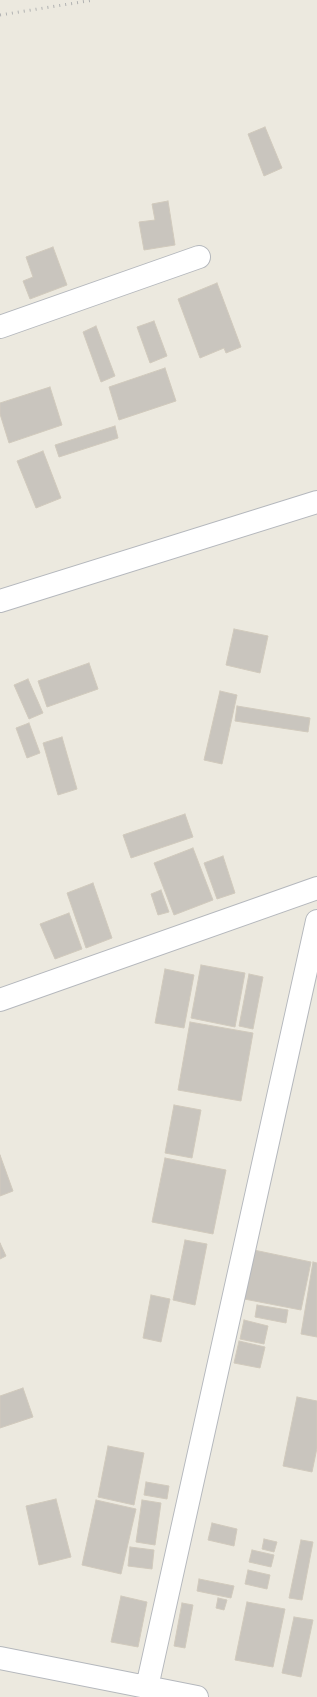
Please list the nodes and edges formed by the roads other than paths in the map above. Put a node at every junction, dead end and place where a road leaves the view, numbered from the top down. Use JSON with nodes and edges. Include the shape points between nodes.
{"nodes":[{"id":1,"x":199,"y":257,"type":"dead end"},
{"id":2,"x":0,"y":327,"type":"edge"},
{"id":3,"x":317,"y":502,"type":"edge"},
{"id":4,"x":0,"y":601,"type":"edge"},
{"id":5,"x":317,"y":888,"type":"edge"},
{"id":6,"x":317,"y":921,"type":"edge"},
{"id":7,"x":0,"y":1000,"type":"edge"},
{"id":8,"x":0,"y":1658,"type":"edge"},
{"id":9,"x":146,"y":1687,"type":"junction"},
{"id":10,"x":196,"y":1697,"type":"edge"}],
"edges":[{"from":1,"to":2,"type":"street"},
{"from":3,"to":4,"type":"street"},
{"from":5,"to":7,"type":"street"},
{"from":6,"to":9,"type":"street"},
{"from":8,"to":9,"type":"street"},
{"from":9,"to":10,"type":"street"}]}
